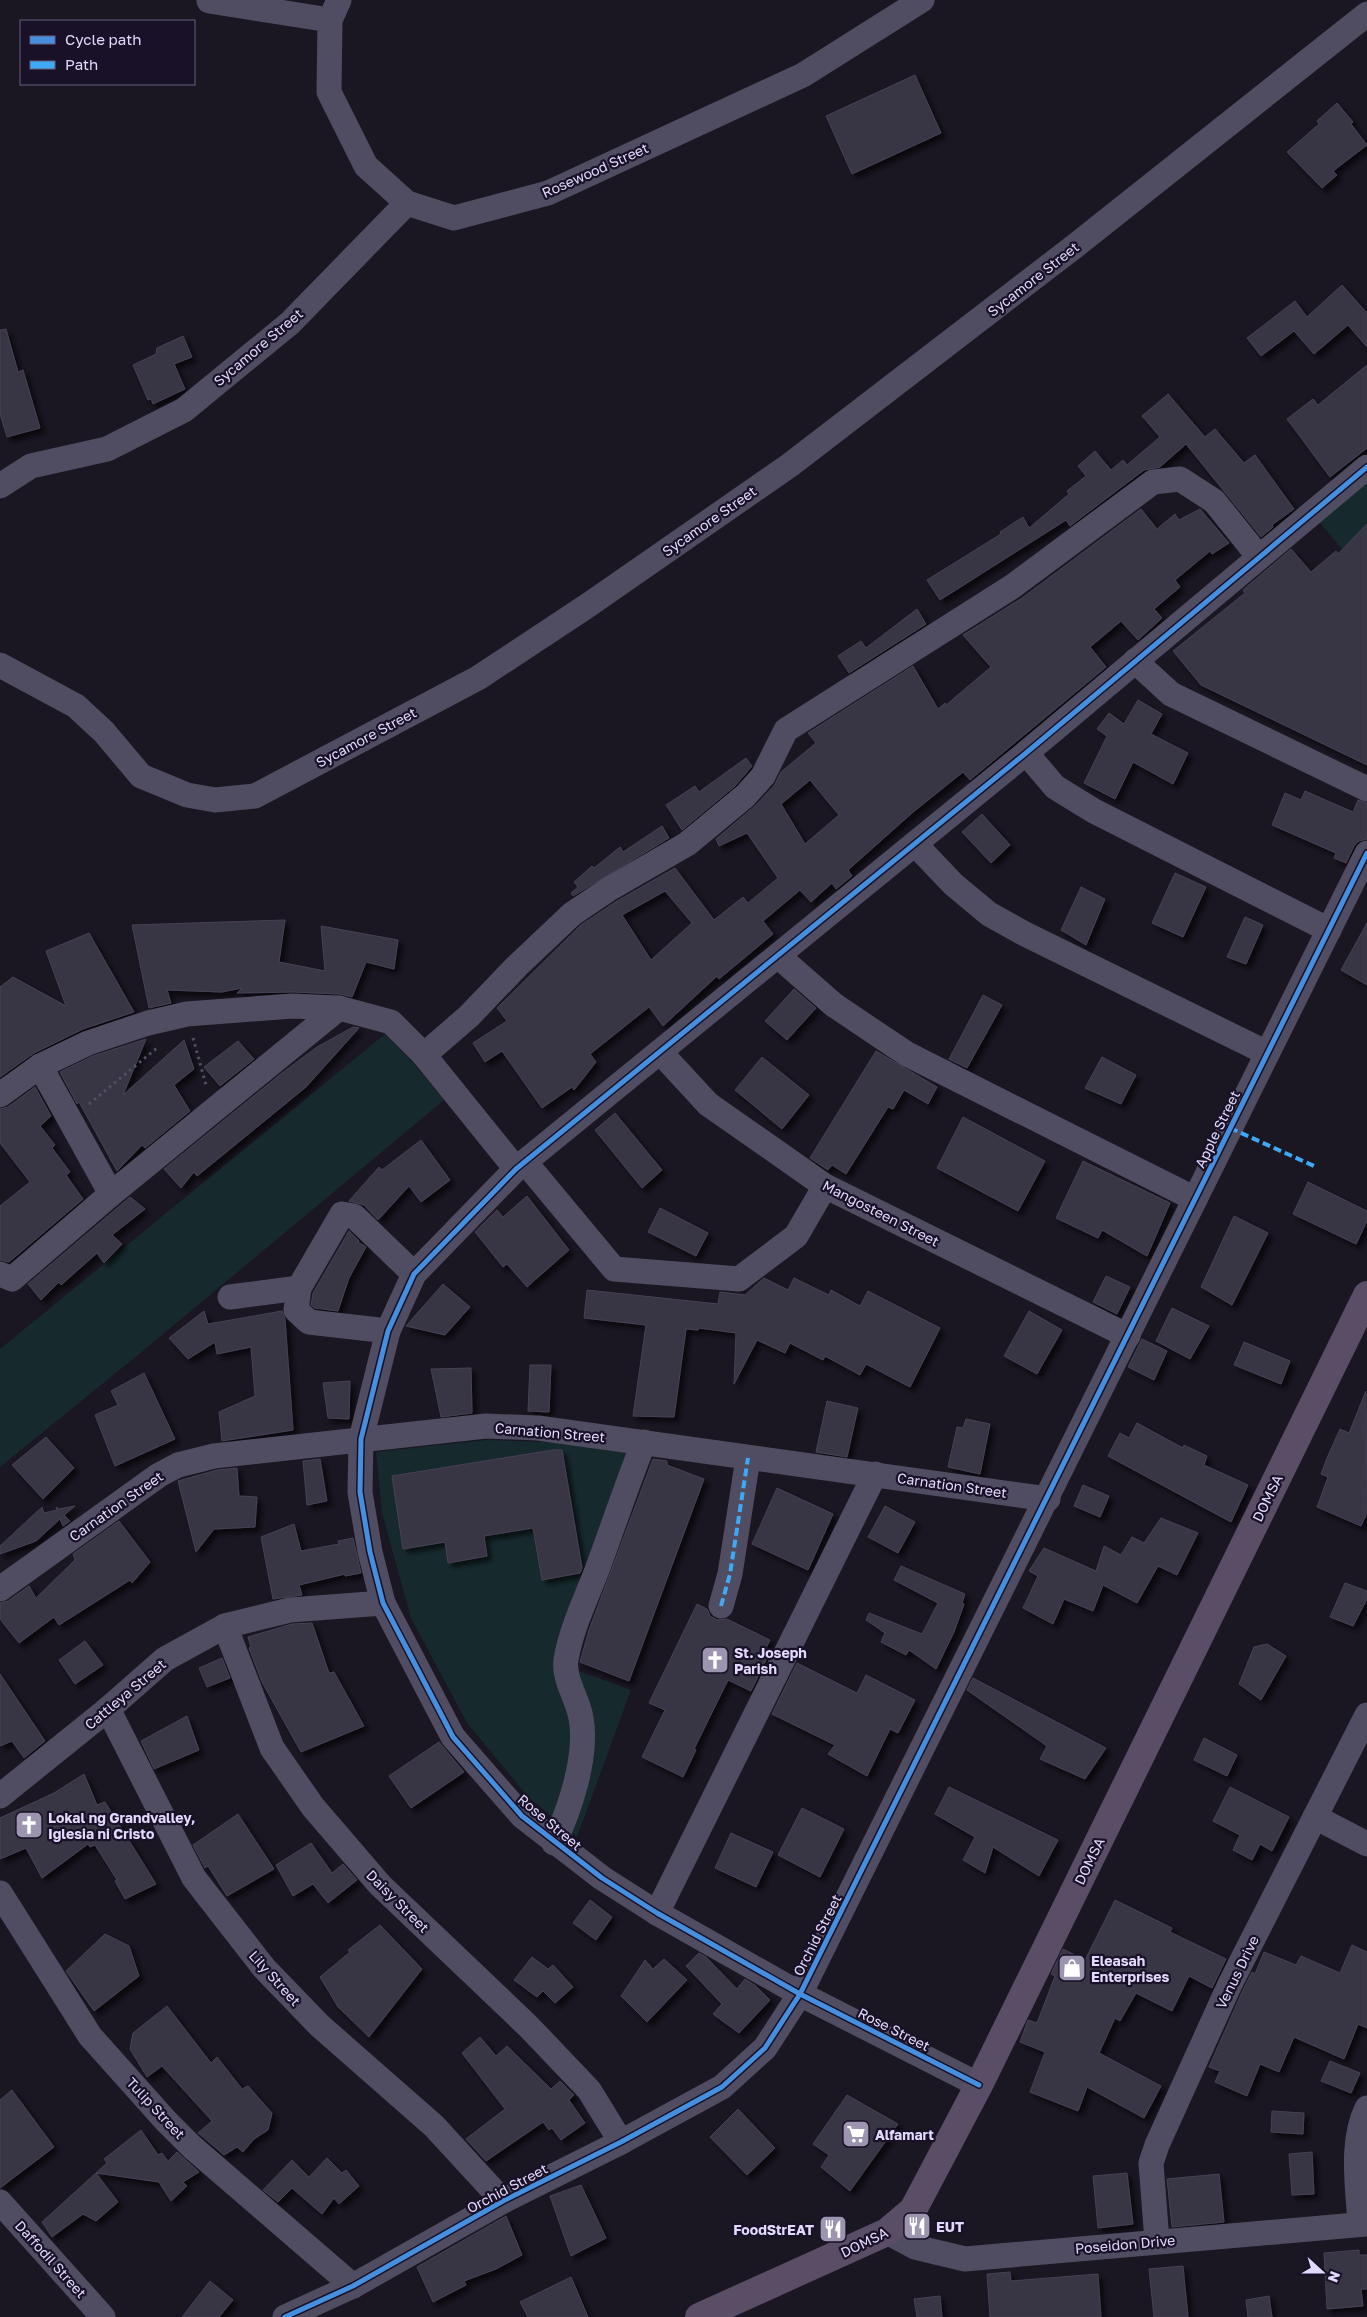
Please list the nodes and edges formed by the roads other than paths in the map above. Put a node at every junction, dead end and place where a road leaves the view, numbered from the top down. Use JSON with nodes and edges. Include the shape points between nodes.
{"nodes":[{"id":1,"x":922,"y":0,"type":"edge"},
{"id":2,"x":209,"y":1,"type":"edge"},
{"id":3,"x":335,"y":10,"type":"edge"},
{"id":4,"x":1367,"y":14,"type":"edge"},
{"id":5,"x":407,"y":203,"type":"junction"},
{"id":6,"x":1367,"y":467,"type":"edge"},
{"id":7,"x":0,"y":486,"type":"edge"},
{"id":8,"x":1260,"y":557,"type":"junction"},
{"id":9,"x":1135,"y":661,"type":"junction"},
{"id":10,"x":0,"y":664,"type":"edge"},
{"id":11,"x":1026,"y":753,"type":"junction"},
{"id":12,"x":1367,"y":788,"type":"edge"},
{"id":13,"x":915,"y":844,"type":"junction"},
{"id":14,"x":1367,"y":853,"type":"edge"},
{"id":15,"x":1329,"y":930,"type":"junction"},
{"id":16,"x":778,"y":956,"type":"junction"},
{"id":17,"x":339,"y":1008,"type":"junction"},
{"id":18,"x":660,"y":1052,"type":"junction"},
{"id":19,"x":1267,"y":1052,"type":"junction"},
{"id":20,"x":424,"y":1055,"type":"junction"},
{"id":21,"x":40,"y":1066,"type":"junction"},
{"id":22,"x":0,"y":1095,"type":"edge"},
{"id":23,"x":521,"y":1166,"type":"junction"},
{"id":24,"x":825,"y":1186,"type":"junction"},
{"id":25,"x":111,"y":1194,"type":"junction"},
{"id":26,"x":1195,"y":1199,"type":"junction"},
{"id":27,"x":0,"y":1274,"type":"edge"},
{"id":28,"x":414,"y":1274,"type":"junction"},
{"id":29,"x":299,"y":1288,"type":"junction"},
{"id":30,"x":1367,"y":1295,"type":"edge"},
{"id":31,"x":230,"y":1297,"type":"dead end"},
{"id":32,"x":1128,"y":1336,"type":"junction"},
{"id":33,"x":385,"y":1342,"type":"junction"},
{"id":34,"x":1089,"y":1415,"type":"joint"},
{"id":35,"x":361,"y":1439,"type":"junction"},
{"id":36,"x":644,"y":1442,"type":"junction"},
{"id":37,"x":748,"y":1458,"type":"junction"},
{"id":38,"x":875,"y":1474,"type":"junction"},
{"id":39,"x":1048,"y":1499,"type":"junction"},
{"id":40,"x":0,"y":1588,"type":"edge"},
{"id":41,"x":383,"y":1603,"type":"junction"},
{"id":42,"x":721,"y":1606,"type":"dead end"},
{"id":43,"x":225,"y":1626,"type":"junction"},
{"id":44,"x":108,"y":1709,"type":"junction"},
{"id":45,"x":1367,"y":1715,"type":"edge"},
{"id":46,"x":0,"y":1796,"type":"edge"},
{"id":47,"x":1315,"y":1817,"type":"junction"},
{"id":48,"x":554,"y":1843,"type":"junction"},
{"id":49,"x":1367,"y":1844,"type":"edge"},
{"id":50,"x":0,"y":1893,"type":"edge"},
{"id":51,"x":657,"y":1913,"type":"junction"},
{"id":52,"x":800,"y":1994,"type":"junction"},
{"id":53,"x":979,"y":2085,"type":"junction"},
{"id":54,"x":1367,"y":2108,"type":"edge"},
{"id":55,"x":621,"y":2142,"type":"junction"},
{"id":56,"x":502,"y":2201,"type":"junction"},
{"id":57,"x":0,"y":2202,"type":"edge"},
{"id":58,"x":1363,"y":2224,"type":"edge"},
{"id":59,"x":888,"y":2232,"type":"junction"},
{"id":60,"x":1158,"y":2241,"type":"junction"},
{"id":61,"x":353,"y":2286,"type":"junction"},
{"id":62,"x":103,"y":2317,"type":"edge"},
{"id":63,"x":285,"y":2317,"type":"edge"},
{"id":64,"x":699,"y":2317,"type":"edge"}],
"edges":[{"from":1,"to":5,"type":"street","name":"Rosewood Street","via":[[803,75],[548,193],[454,218]]},
{"from":2,"to":3,"type":"street"},
{"from":3,"to":5,"type":"street","name":"Rosewood Street","via":[[329,92],[366,166]]},
{"from":4,"to":10,"type":"street","name":"Sycamore Street","via":[[1076,246],[790,465],[478,678],[255,796],[214,800],[187,795],[141,776],[104,732],[76,706]]},
{"from":5,"to":7,"type":"street","name":"Sycamore Street","via":[[290,323],[184,410],[107,449],[31,466]]},
{"from":6,"to":8,"type":"street","name":"Rose Street"},
{"from":8,"to":9,"type":"street","name":"Rose Street"},
{"from":8,"to":20,"type":"street","via":[[1214,501],[1180,479],[1153,482],[1013,586],[786,730],[763,776],[745,796],[687,844],[572,914]]},
{"from":9,"to":11,"type":"street","name":"Rose Street"},
{"from":9,"to":12,"type":"street","via":[[1171,694]]},
{"from":11,"to":13,"type":"street","name":"Rose Street"},
{"from":11,"to":15,"type":"street","via":[[1054,786],[1094,811]]},
{"from":13,"to":16,"type":"street","name":"Rose Street"},
{"from":13,"to":19,"type":"street","via":[[953,884],[989,914]]},
{"from":14,"to":15,"type":"street","name":"Apple Street"},
{"from":15,"to":19,"type":"street","name":"Apple Street"},
{"from":16,"to":18,"type":"street","name":"Rose Street"},
{"from":16,"to":26,"type":"street","via":[[834,1005],[907,1054]]},
{"from":17,"to":20,"type":"street","via":[[392,1022]]},
{"from":17,"to":21,"type":"street","via":[[292,1006],[187,1014],[88,1043]]},
{"from":17,"to":25,"type":"street"},
{"from":18,"to":23,"type":"street","name":"Rose Street"},
{"from":18,"to":24,"type":"street","name":"Mangosteen Street","via":[[708,1104]]},
{"from":19,"to":26,"type":"street","name":"Apple Street"},
{"from":20,"to":23,"type":"street"},
{"from":21,"to":22,"type":"street"},
{"from":21,"to":25,"type":"street"},
{"from":23,"to":24,"type":"street","via":[[614,1269],[739,1279],[796,1236]]},
{"from":23,"to":28,"type":"street","name":"Rose Street"},
{"from":24,"to":32,"type":"street","name":"Mangosteen Street"},
{"from":25,"to":27,"type":"street","via":[[12,1279]]},
{"from":26,"to":32,"type":"street","name":"Apple Street"},
{"from":28,"to":29,"type":"street","via":[[354,1216],[342,1214]]},
{"from":28,"to":33,"type":"street","name":"Rose Street"},
{"from":29,"to":31,"type":"street"},
{"from":29,"to":33,"type":"street","via":[[296,1310],[309,1322]]},
{"from":30,"to":53,"type":"main road","name":"DOMSA"},
{"from":32,"to":34,"type":"street","name":"Apple Street"},
{"from":33,"to":35,"type":"street","name":"Rose Street"},
{"from":34,"to":39,"type":"street","name":"Orchid Street"},
{"from":35,"to":36,"type":"street","name":"Carnation Street","via":[[486,1426],[538,1428]]},
{"from":35,"to":40,"type":"street","name":"Carnation Street","via":[[214,1456],[178,1465],[159,1475]]},
{"from":35,"to":41,"type":"street","name":"Rose Street","via":[[360,1492]]},
{"from":36,"to":37,"type":"street","name":"Carnation Street"},
{"from":36,"to":48,"type":"street","via":[[576,1623],[566,1662],[581,1719],[582,1742],[573,1793]]},
{"from":37,"to":38,"type":"street","name":"Carnation Street"},
{"from":37,"to":42,"type":"street","via":[[730,1574]]},
{"from":38,"to":39,"type":"street","name":"Carnation Street"},
{"from":38,"to":51,"type":"street"},
{"from":39,"to":52,"type":"street","name":"Orchid Street"},
{"from":41,"to":43,"type":"street","name":"Cattleya Street","via":[[290,1610]]},
{"from":41,"to":48,"type":"street","name":"Rose Street","via":[[453,1737],[522,1816]]},
{"from":43,"to":44,"type":"street","name":"Cattleya Street","via":[[165,1659]]},
{"from":43,"to":55,"type":"street","name":"Daisy Street","via":[[272,1748],[313,1807],[380,1885],[528,2026],[589,2090]]},
{"from":44,"to":46,"type":"street","name":"Cattleya Street"},
{"from":44,"to":56,"type":"street","name":"Lily Street","via":[[194,1878],[264,1968],[319,2025],[434,2126]]},
{"from":45,"to":47,"type":"street","name":"Venus Drive"},
{"from":47,"to":49,"type":"street"},
{"from":47,"to":60,"type":"street","name":"Venus Drive","via":[[1230,1984],[1156,2145],[1151,2163]]},
{"from":48,"to":51,"type":"street","name":"Rose Street"},
{"from":50,"to":61,"type":"street","name":"Tulip Street","via":[[90,2036],[166,2121]]},
{"from":51,"to":52,"type":"street","name":"Rose Street"},
{"from":52,"to":53,"type":"street","name":"Rose Street"},
{"from":52,"to":55,"type":"street","name":"Orchid Street","via":[[765,2048],[722,2087]]},
{"from":53,"to":59,"type":"main road","name":"DOMSA","via":[[913,2210]]},
{"from":54,"to":58,"type":"street","via":[[1357,2138]]},
{"from":55,"to":56,"type":"street","name":"Orchid Street"},
{"from":56,"to":61,"type":"street","name":"Orchid Street"},
{"from":57,"to":62,"type":"street","name":"Daffodil Street"},
{"from":58,"to":60,"type":"street","name":"Poseidon Drive"},
{"from":59,"to":60,"type":"street","name":"Poseidon Drive","via":[[915,2247],[964,2259]]},
{"from":59,"to":64,"type":"main road","name":"DOMSA"},
{"from":61,"to":63,"type":"street","name":"Orchid Street"}]}
